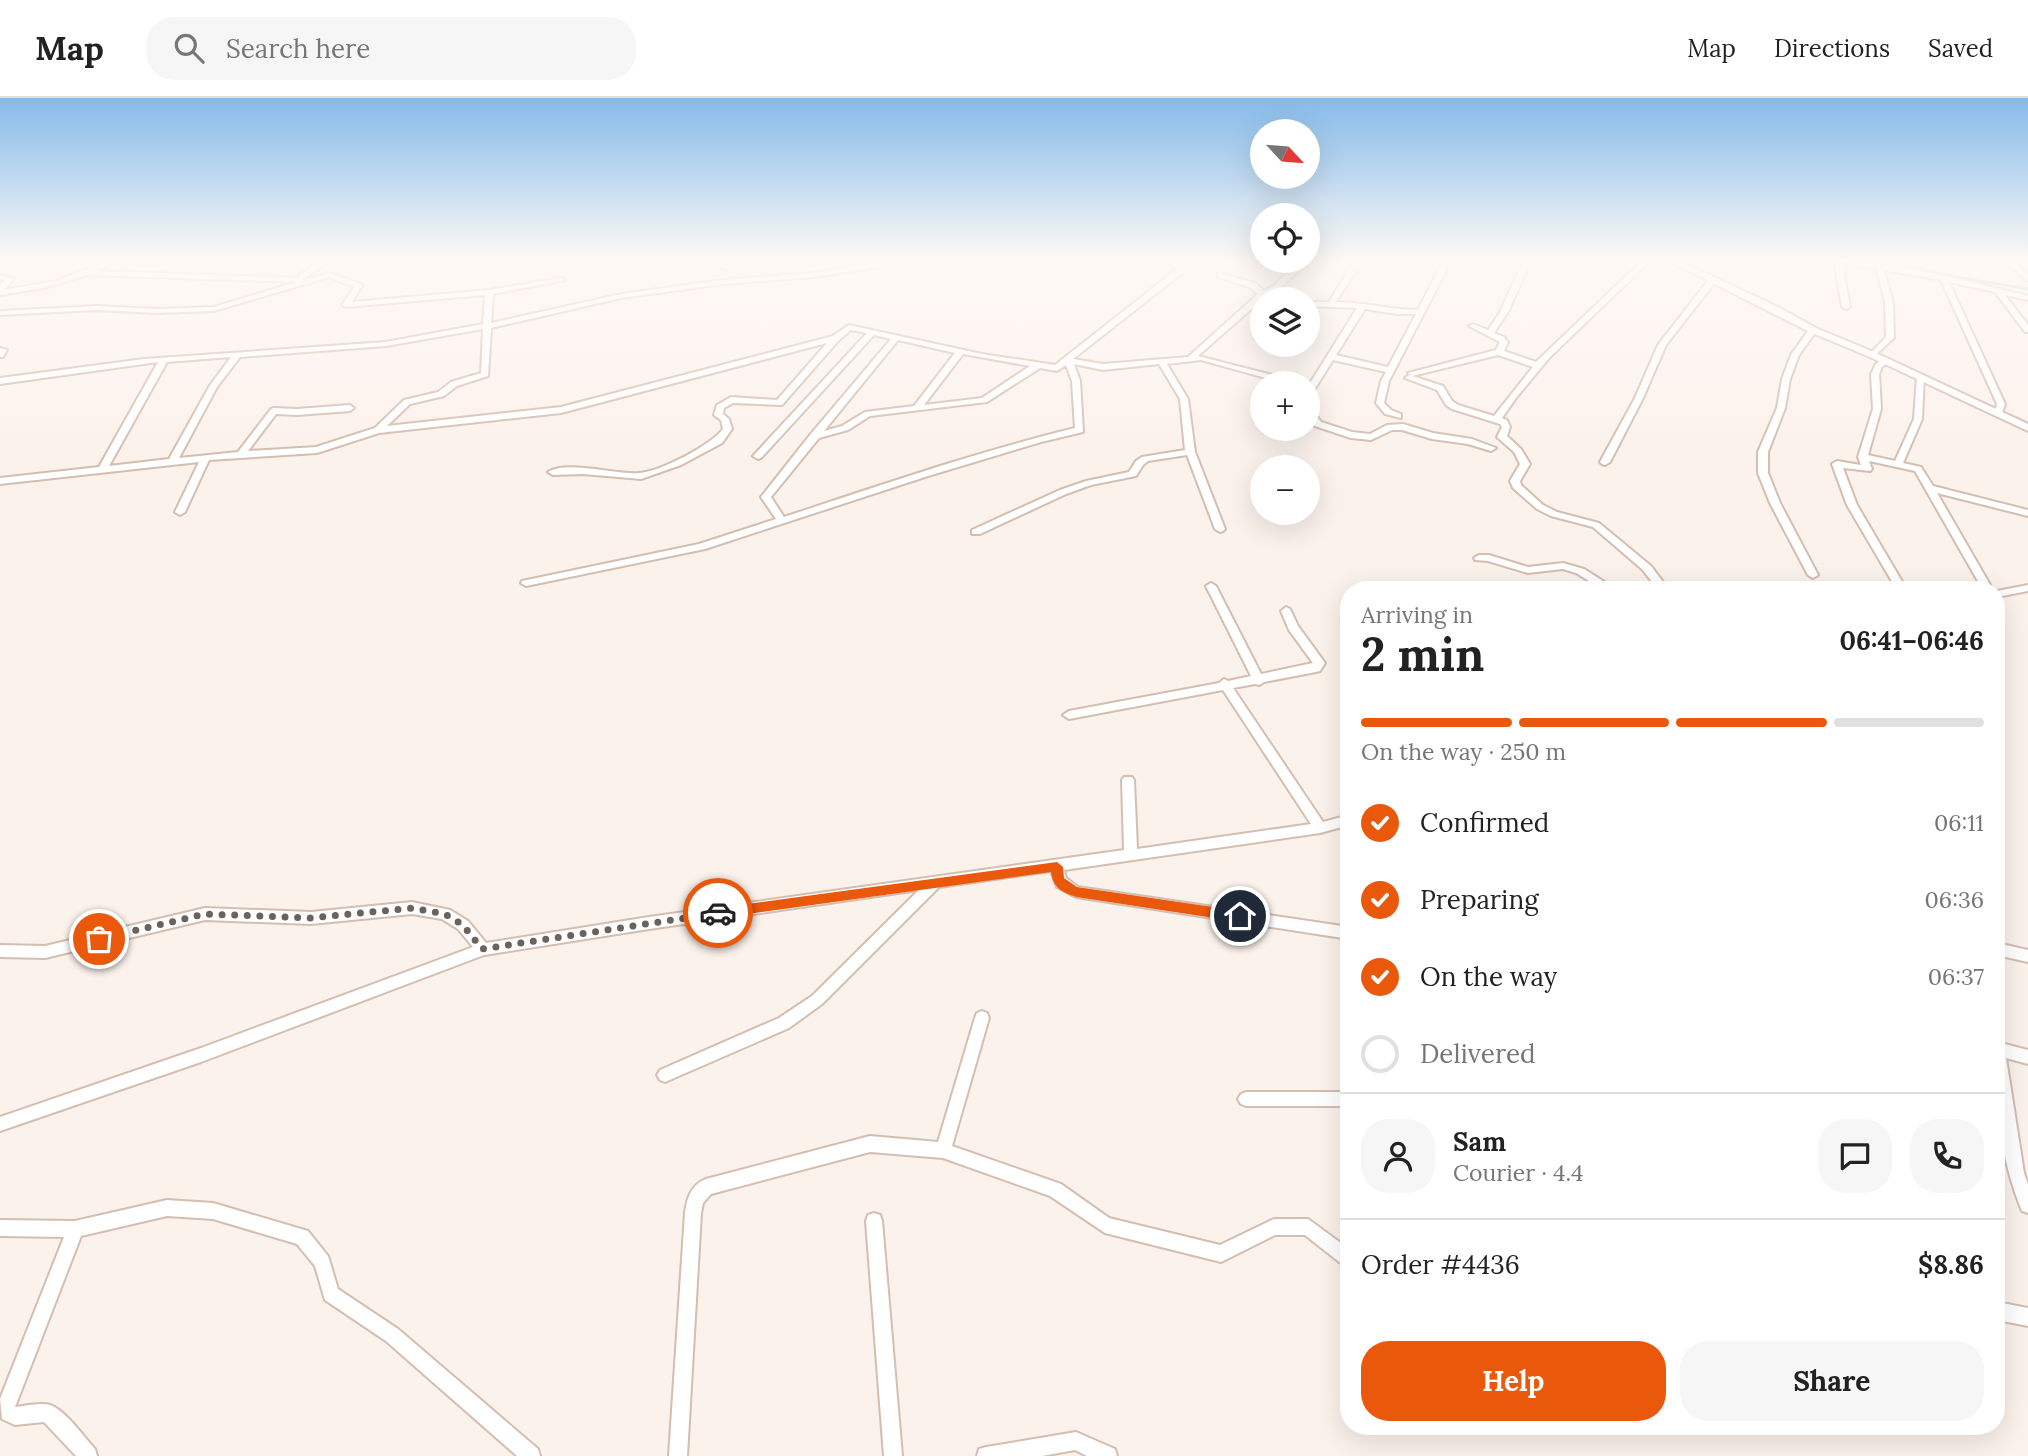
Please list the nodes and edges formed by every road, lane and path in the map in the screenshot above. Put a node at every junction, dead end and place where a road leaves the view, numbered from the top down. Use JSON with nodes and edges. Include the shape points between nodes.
{"nodes":[{"id":1,"x":495,"y":324,"type":"edge"},
{"id":2,"x":1114,"y":324,"type":"edge"},
{"id":3,"x":1229,"y":324,"type":"edge"},
{"id":4,"x":1352,"y":324,"type":"edge"},
{"id":5,"x":1413,"y":324,"type":"edge"},
{"id":6,"x":1496,"y":324,"type":"edge"},
{"id":7,"x":1579,"y":324,"type":"edge"},
{"id":8,"x":1678,"y":324,"type":"edge"},
{"id":9,"x":1804,"y":324,"type":"edge"},
{"id":10,"x":1890,"y":324,"type":"edge"},
{"id":11,"x":1965,"y":324,"type":"edge"},
{"id":12,"x":488,"y":326,"type":"junction"},
{"id":13,"x":1473,"y":326,"type":"dead end"},
{"id":14,"x":1814,"y":330,"type":"junction"},
{"id":15,"x":873,"y":331,"type":"junction"},
{"id":16,"x":1491,"y":332,"type":"junction"},
{"id":17,"x":897,"y":336,"type":"junction"},
{"id":18,"x":836,"y":338,"type":"junction"},
{"id":19,"x":961,"y":351,"type":"junction"},
{"id":20,"x":1499,"y":352,"type":"junction"},
{"id":21,"x":237,"y":355,"type":"junction"},
{"id":22,"x":1872,"y":355,"type":"junction"},
{"id":23,"x":1333,"y":357,"type":"junction"},
{"id":24,"x":1191,"y":358,"type":"junction"},
{"id":25,"x":164,"y":360,"type":"junction"},
{"id":26,"x":1069,"y":361,"type":"junction"},
{"id":27,"x":1161,"y":361,"type":"junction"},
{"id":28,"x":1886,"y":361,"type":"junction"},
{"id":29,"x":1038,"y":365,"type":"junction"},
{"id":30,"x":1536,"y":365,"type":"junction"},
{"id":31,"x":1389,"y":370,"type":"junction"},
{"id":32,"x":1251,"y":371,"type":"edge"},
{"id":33,"x":1320,"y":376,"type":"edge"},
{"id":34,"x":1411,"y":376,"type":"joint"},
{"id":35,"x":1920,"y":377,"type":"junction"},
{"id":36,"x":0,"y":381,"type":"edge"},
{"id":37,"x":918,"y":407,"type":"junction"},
{"id":38,"x":350,"y":408,"type":"dead end"},
{"id":39,"x":1998,"y":414,"type":"junction"},
{"id":40,"x":1398,"y":416,"type":"dead end"},
{"id":41,"x":1497,"y":419,"type":"junction"},
{"id":42,"x":1320,"y":425,"type":"edge"},
{"id":43,"x":2028,"y":428,"type":"edge"},
{"id":44,"x":378,"y":430,"type":"junction"},
{"id":45,"x":813,"y":437,"type":"junction"},
{"id":46,"x":1491,"y":448,"type":"dead end"},
{"id":47,"x":1190,"y":452,"type":"junction"},
{"id":48,"x":241,"y":454,"type":"junction"},
{"id":49,"x":758,"y":456,"type":"dead end"},
{"id":50,"x":1863,"y":457,"type":"junction"},
{"id":51,"x":205,"y":458,"type":"junction"},
{"id":52,"x":172,"y":462,"type":"junction"},
{"id":53,"x":1605,"y":462,"type":"dead end"},
{"id":54,"x":1898,"y":464,"type":"junction"},
{"id":55,"x":103,"y":469,"type":"junction"},
{"id":56,"x":553,"y":472,"type":"dead end"},
{"id":57,"x":0,"y":481,"type":"edge"},
{"id":58,"x":1928,"y":488,"type":"junction"},
{"id":59,"x":180,"y":512,"type":"dead end"},
{"id":60,"x":2028,"y":513,"type":"edge"},
{"id":61,"x":781,"y":519,"type":"junction"},
{"id":62,"x":1220,"y":528,"type":"dead end"},
{"id":63,"x":976,"y":532,"type":"dead end"},
{"id":64,"x":1479,"y":558,"type":"dead end"},
{"id":65,"x":1814,"y":575,"type":"dead end"},
{"id":66,"x":1597,"y":581,"type":"edge"},
{"id":67,"x":1657,"y":581,"type":"edge"},
{"id":68,"x":1897,"y":581,"type":"edge"},
{"id":69,"x":1983,"y":581,"type":"edge"},
{"id":70,"x":526,"y":583,"type":"dead end"},
{"id":71,"x":1211,"y":586,"type":"dead end"},
{"id":72,"x":2028,"y":588,"type":"edge"},
{"id":73,"x":2005,"y":592,"type":"edge"},
{"id":74,"x":1286,"y":611,"type":"dead end"},
{"id":75,"x":1259,"y":681,"type":"junction"},
{"id":76,"x":1224,"y":684,"type":"junction"},
{"id":77,"x":1069,"y":715,"type":"dead end"},
{"id":78,"x":1128,"y":780,"type":"dead end"},
{"id":79,"x":1340,"y":822,"type":"edge"},
{"id":80,"x":1320,"y":828,"type":"junction"},
{"id":81,"x":1131,"y":856,"type":"junction"},
{"id":82,"x":1057,"y":867,"type":"junction"},
{"id":83,"x":934,"y":883,"type":"junction"},
{"id":84,"x":1340,"y":932,"type":"edge"},
{"id":85,"x":482,"y":949,"type":"junction"},
{"id":86,"x":0,"y":951,"type":"edge"},
{"id":87,"x":2005,"y":951,"type":"edge"},
{"id":88,"x":2028,"y":956,"type":"edge"},
{"id":89,"x":982,"y":1018,"type":"dead end"},
{"id":90,"x":2005,"y":1052,"type":"edge"},
{"id":91,"x":2028,"y":1057,"type":"edge"},
{"id":92,"x":665,"y":1075,"type":"dead end"},
{"id":93,"x":1246,"y":1099,"type":"dead end"},
{"id":94,"x":1340,"y":1099,"type":"edge"},
{"id":95,"x":2005,"y":1123,"type":"edge"},
{"id":96,"x":0,"y":1124,"type":"edge"},
{"id":97,"x":943,"y":1150,"type":"junction"},
{"id":98,"x":2022,"y":1174,"type":"edge"},
{"id":99,"x":2028,"y":1205,"type":"edge"},
{"id":100,"x":874,"y":1221,"type":"dead end"},
{"id":101,"x":0,"y":1228,"type":"edge"},
{"id":102,"x":75,"y":1229,"type":"junction"},
{"id":103,"x":1340,"y":1251,"type":"edge"},
{"id":104,"x":2005,"y":1313,"type":"edge"},
{"id":105,"x":2028,"y":1317,"type":"edge"},
{"id":106,"x":89,"y":1456,"type":"edge"},
{"id":107,"x":531,"y":1456,"type":"edge"},
{"id":108,"x":678,"y":1456,"type":"edge"},
{"id":109,"x":893,"y":1456,"type":"edge"},
{"id":110,"x":986,"y":1456,"type":"edge"},
{"id":111,"x":1108,"y":1456,"type":"edge"}],
"edges":[{"from":1,"to":12,"type":"street"},
{"from":2,"to":26,"type":"street"},
{"from":3,"to":24,"type":"street"},
{"from":4,"to":23,"type":"street"},
{"from":5,"to":31,"type":"street"},
{"from":6,"to":16,"type":"street"},
{"from":7,"to":30,"type":"street"},
{"from":8,"to":53,"type":"street","via":[[1662,345]]},
{"from":9,"to":14,"type":"street"},
{"from":10,"to":22,"type":"street","via":[[1890,338]]},
{"from":11,"to":39,"type":"street","via":[[2001,404]]},
{"from":12,"to":21,"type":"street","via":[[386,344]]},
{"from":12,"to":44,"type":"street","via":[[485,374],[454,384],[441,394],[407,401]]},
{"from":13,"to":16,"type":"street"},
{"from":14,"to":22,"type":"street"},
{"from":14,"to":65,"type":"street","via":[[1795,355],[1763,452],[1763,473],[1775,503]]},
{"from":15,"to":17,"type":"street"},
{"from":15,"to":18,"type":"street","via":[[849,327]]},
{"from":15,"to":49,"type":"street"},
{"from":16,"to":20,"type":"street","via":[[1504,342]]},
{"from":17,"to":19,"type":"street"},
{"from":17,"to":45,"type":"street"},
{"from":18,"to":44,"type":"street","via":[[561,410]]},
{"from":18,"to":56,"type":"street","via":[[779,403],[731,400],[720,407],[718,415],[728,429],[719,441],[678,463],[641,476]]},
{"from":19,"to":29,"type":"street"},
{"from":19,"to":37,"type":"street"},
{"from":20,"to":30,"type":"street"},
{"from":20,"to":34,"type":"street"},
{"from":21,"to":25,"type":"street"},
{"from":21,"to":52,"type":"street","via":[[213,387]]},
{"from":22,"to":28,"type":"street"},
{"from":23,"to":31,"type":"street"},
{"from":23,"to":33,"type":"street"},
{"from":24,"to":27,"type":"street"},
{"from":24,"to":32,"type":"street"},
{"from":25,"to":36,"type":"street"},
{"from":25,"to":55,"type":"street"},
{"from":26,"to":27,"type":"street","via":[[1103,367]]},
{"from":26,"to":29,"type":"street","via":[[1057,368]]},
{"from":26,"to":61,"type":"street","via":[[1076,381],[1080,430]]},
{"from":27,"to":47,"type":"street","via":[[1184,399]]},
{"from":28,"to":35,"type":"street"},
{"from":28,"to":50,"type":"street","via":[[1875,374],[1877,409]]},
{"from":29,"to":37,"type":"street","via":[[984,400]]},
{"from":30,"to":41,"type":"street"},
{"from":31,"to":40,"type":"street","via":[[1380,403]]},
{"from":34,"to":41,"type":"street","via":[[1440,388],[1455,407]]},
{"from":35,"to":39,"type":"street"},
{"from":35,"to":54,"type":"street","via":[[1918,419]]},
{"from":37,"to":45,"type":"street","via":[[868,414],[845,429]]},
{"from":38,"to":48,"type":"street","via":[[274,411]]},
{"from":39,"to":43,"type":"street"},
{"from":41,"to":67,"type":"street","via":[[1506,427],[1502,437],[1524,458],[1516,486],[1547,511],[1596,525]]},
{"from":42,"to":46,"type":"street","via":[[1371,438],[1390,427],[1403,427]]},
{"from":44,"to":48,"type":"street","via":[[317,450]]},
{"from":45,"to":61,"type":"street","via":[[766,497]]},
{"from":47,"to":62,"type":"street"},
{"from":47,"to":63,"type":"street","via":[[1145,459],[1133,474],[1063,492]]},
{"from":48,"to":51,"type":"street"},
{"from":50,"to":54,"type":"street"},
{"from":50,"to":68,"type":"street","via":[[1867,470],[1837,464],[1852,505]]},
{"from":51,"to":52,"type":"street"},
{"from":51,"to":59,"type":"street"},
{"from":52,"to":55,"type":"street"},
{"from":54,"to":58,"type":"street","via":[[1918,469]]},
{"from":55,"to":57,"type":"street"},
{"from":58,"to":60,"type":"street"},
{"from":58,"to":69,"type":"street"},
{"from":61,"to":70,"type":"street","via":[[701,547]]},
{"from":64,"to":66,"type":"street","via":[[1528,570],[1563,566]]},
{"from":71,"to":75,"type":"street"},
{"from":72,"to":73,"type":"street"},
{"from":74,"to":75,"type":"street","via":[[1319,666]]},
{"from":75,"to":76,"type":"street"},
{"from":76,"to":77,"type":"street"},
{"from":76,"to":80,"type":"street"},
{"from":78,"to":81,"type":"street"},
{"from":79,"to":80,"type":"street"},
{"from":80,"to":81,"type":"street"},
{"from":81,"to":82,"type":"street"},
{"from":82,"to":83,"type":"street"},
{"from":82,"to":84,"type":"street","via":[[1058,880],[1076,892]]},
{"from":83,"to":85,"type":"street"},
{"from":83,"to":92,"type":"street","via":[[817,1000],[783,1023]]},
{"from":85,"to":86,"type":"street","via":[[463,925],[445,914],[412,908],[311,918],[205,914],[45,952]]},
{"from":85,"to":96,"type":"street","via":[[201,1055]]},
{"from":87,"to":88,"type":"street"},
{"from":89,"to":97,"type":"street"},
{"from":90,"to":91,"type":"street"},
{"from":93,"to":94,"type":"street"},
{"from":95,"to":98,"type":"street"},
{"from":97,"to":103,"type":"street","via":[[1055,1190],[1105,1225],[1221,1254],[1274,1227],[1308,1227]]},
{"from":97,"to":108,"type":"street","via":[[870,1144],[706,1187],[695,1199]]},
{"from":98,"to":99,"type":"street"},
{"from":100,"to":109,"type":"street"},
{"from":101,"to":102,"type":"street"},
{"from":102,"to":106,"type":"street","via":[[6,1408],[15,1416],[47,1413]]},
{"from":102,"to":107,"type":"street","via":[[167,1209],[213,1211],[302,1237],[322,1262],[331,1294],[392,1335]]},
{"from":104,"to":105,"type":"street"},
{"from":110,"to":111,"type":"street","via":[[1076,1441]]}]}
